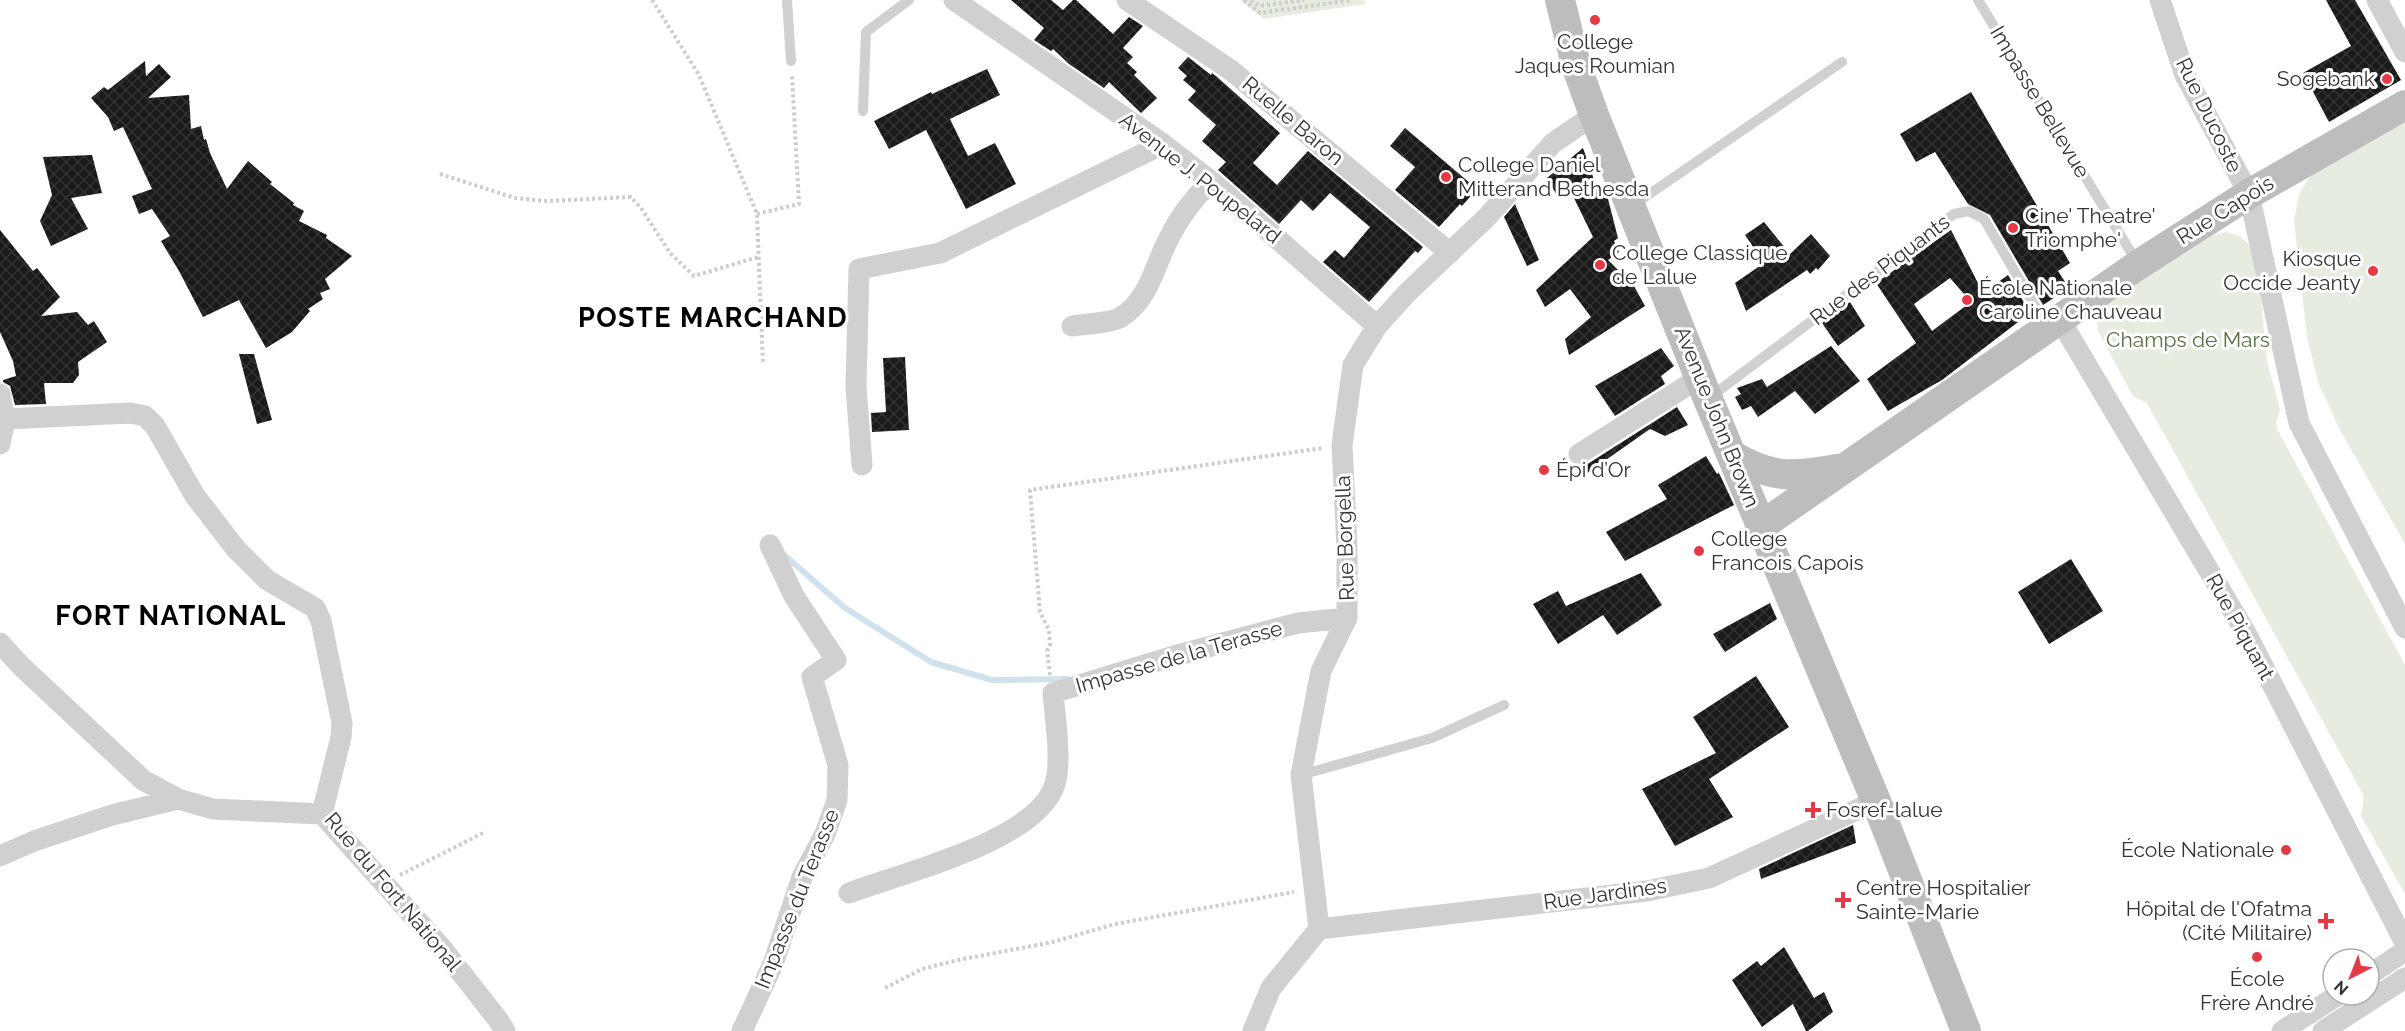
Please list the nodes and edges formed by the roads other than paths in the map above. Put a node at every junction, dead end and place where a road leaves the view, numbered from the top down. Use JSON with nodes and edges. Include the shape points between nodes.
{"nodes":[{"id":1,"x":787,"y":0,"type":"edge"},
{"id":2,"x":909,"y":0,"type":"edge"},
{"id":3,"x":954,"y":0,"type":"edge"},
{"id":4,"x":1127,"y":0,"type":"edge"},
{"id":5,"x":1560,"y":0,"type":"edge"},
{"id":6,"x":1978,"y":0,"type":"edge"},
{"id":7,"x":2160,"y":0,"type":"edge"},
{"id":8,"x":2377,"y":0,"type":"edge"},
{"id":9,"x":2405,"y":52,"type":"edge"},
{"id":10,"x":791,"y":61,"type":"road end"},
{"id":11,"x":1842,"y":62,"type":"dead end"},
{"id":12,"x":2405,"y":105,"type":"edge"},
{"id":13,"x":863,"y":111,"type":"dead end"},
{"id":14,"x":1594,"y":115,"type":"junction"},
{"id":15,"x":1163,"y":144,"type":"junction"},
{"id":16,"x":1211,"y":181,"type":"junction"},
{"id":17,"x":2249,"y":194,"type":"junction"},
{"id":18,"x":1632,"y":207,"type":"junction"},
{"id":19,"x":1450,"y":253,"type":"junction"},
{"id":20,"x":2138,"y":265,"type":"junction"},
{"id":21,"x":2054,"y":324,"type":"junction"},
{"id":22,"x":1072,"y":326,"type":"dead end"},
{"id":23,"x":1377,"y":326,"type":"junction"},
{"id":24,"x":1703,"y":388,"type":"junction"},
{"id":25,"x":0,"y":394,"type":"edge"},
{"id":26,"x":5,"y":419,"type":"junction"},
{"id":27,"x":0,"y":444,"type":"edge"},
{"id":28,"x":1579,"y":454,"type":"dead end"},
{"id":29,"x":1732,"y":455,"type":"junction"},
{"id":30,"x":862,"y":465,"type":"dead end"},
{"id":31,"x":1843,"y":467,"type":"junction"},
{"id":32,"x":1761,"y":526,"type":"junction"},
{"id":33,"x":770,"y":545,"type":"dead end"},
{"id":34,"x":1347,"y":618,"type":"junction"},
{"id":35,"x":2405,"y":628,"type":"edge"},
{"id":36,"x":0,"y":642,"type":"edge"},
{"id":37,"x":1504,"y":705,"type":"dead end"},
{"id":38,"x":1301,"y":775,"type":"junction"},
{"id":39,"x":178,"y":799,"type":"junction"},
{"id":40,"x":1876,"y":801,"type":"junction"},
{"id":41,"x":322,"y":814,"type":"junction"},
{"id":42,"x":0,"y":856,"type":"edge"},
{"id":43,"x":849,"y":893,"type":"dead end"},
{"id":44,"x":1319,"y":928,"type":"junction"},
{"id":45,"x":2405,"y":943,"type":"edge"},
{"id":46,"x":2405,"y":951,"type":"edge"},
{"id":47,"x":2381,"y":967,"type":"edge"},
{"id":48,"x":2405,"y":978,"type":"edge"},
{"id":49,"x":2321,"y":1006,"type":"edge"},
{"id":50,"x":505,"y":1031,"type":"edge"},
{"id":51,"x":742,"y":1031,"type":"edge"},
{"id":52,"x":1253,"y":1031,"type":"edge"},
{"id":53,"x":1966,"y":1031,"type":"edge"},
{"id":54,"x":2282,"y":1031,"type":"edge"},
{"id":55,"x":2323,"y":1031,"type":"edge"}],
"edges":[{"from":1,"to":10,"type":"lane"},
{"from":2,"to":13,"type":"lane","via":[[866,32]]},
{"from":3,"to":15,"type":"street","name":"Avenue J. Poupelard"},
{"from":4,"to":19,"type":"street","name":"Ruelle Baron","via":[[1232,71]]},
{"from":5,"to":14,"type":"main road","name":"Avenue John Brown","via":[[1576,65]]},
{"from":6,"to":20,"type":"lane","name":"Impasse Bellevue"},
{"from":7,"to":17,"type":"street","name":"Rue Ducoste","via":[[2185,75]]},
{"from":8,"to":9,"type":"street"},
{"from":11,"to":18,"type":"lane"},
{"from":12,"to":17,"type":"main road","name":"Rue Capois"},
{"from":14,"to":18,"type":"main road","name":"Avenue John Brown"},
{"from":14,"to":19,"type":"street","name":"Rue Borgella","via":[[1553,143]]},
{"from":15,"to":16,"type":"street","name":"Avenue J. Poupelard"},
{"from":15,"to":30,"type":"street","via":[[940,253],[859,269],[856,387]]},
{"from":16,"to":22,"type":"street","via":[[1188,204],[1139,302],[1120,319]]},
{"from":16,"to":23,"type":"street","name":"Avenue J. Poupelard"},
{"from":17,"to":20,"type":"main road","name":"Rue Capois"},
{"from":17,"to":35,"type":"street","name":"Rue Ducoste","via":[[2299,423]]},
{"from":18,"to":24,"type":"main road","name":"Avenue John Brown"},
{"from":19,"to":23,"type":"street","name":"Rue Borgella"},
{"from":20,"to":21,"type":"main road","name":"Rue Capois"},
{"from":21,"to":24,"type":"lane","name":"Rue des Piquants","via":[[1984,219],[1969,211],[1954,214]]},
{"from":21,"to":31,"type":"main road","name":"Rue Capois"},
{"from":21,"to":45,"type":"street","name":"Rue Piquant","via":[[2246,633]]},
{"from":23,"to":34,"type":"street","name":"Rue Borgella","via":[[1353,365],[1342,446]]},
{"from":24,"to":28,"type":"street"},
{"from":24,"to":29,"type":"main road","name":"Avenue John Brown"},
{"from":25,"to":26,"type":"street"},
{"from":26,"to":27,"type":"street"},
{"from":26,"to":41,"type":"street","name":"Rue du Fort National","via":[[130,413],[145,416],[155,426],[195,496],[236,549],[267,580],[315,608],[342,723]]},
{"from":29,"to":31,"type":"main road","name":"Rue Capois","via":[[1757,469],[1783,475]]},
{"from":29,"to":32,"type":"main road","name":"Avenue John Brown"},
{"from":31,"to":32,"type":"main road","name":"Rue Capois"},
{"from":32,"to":40,"type":"main road","name":"Avenue John Brown"},
{"from":33,"to":51,"type":"street","name":"Impasse du Terasse","via":[[794,596],[836,660],[812,678],[838,765],[837,800],[825,834],[802,877],[773,964]]},
{"from":34,"to":38,"type":"street","name":"Rue Borgella","via":[[1321,671]]},
{"from":34,"to":43,"type":"street","name":"Impasse de la Terasse","via":[[1298,623],[1053,693],[1055,784],[1044,804],[1015,827],[975,850]]},
{"from":36,"to":39,"type":"street","via":[[143,780]]},
{"from":37,"to":38,"type":"lane","via":[[1432,738]]},
{"from":38,"to":44,"type":"street","name":"Rue Borgella"},
{"from":39,"to":41,"type":"street","via":[[213,809]]},
{"from":39,"to":42,"type":"street","via":[[112,815]]},
{"from":40,"to":44,"type":"street","name":"Rue Jardines","via":[[1709,878],[1647,891]]},
{"from":40,"to":53,"type":"main road","name":"Avenue John Brown"},
{"from":41,"to":50,"type":"street","name":"Rue du Fort National","via":[[441,947]]},
{"from":44,"to":52,"type":"street","via":[[1271,988]]},
{"from":46,"to":47,"type":"street"},
{"from":48,"to":55,"type":"street"},
{"from":49,"to":54,"type":"street"}]}
